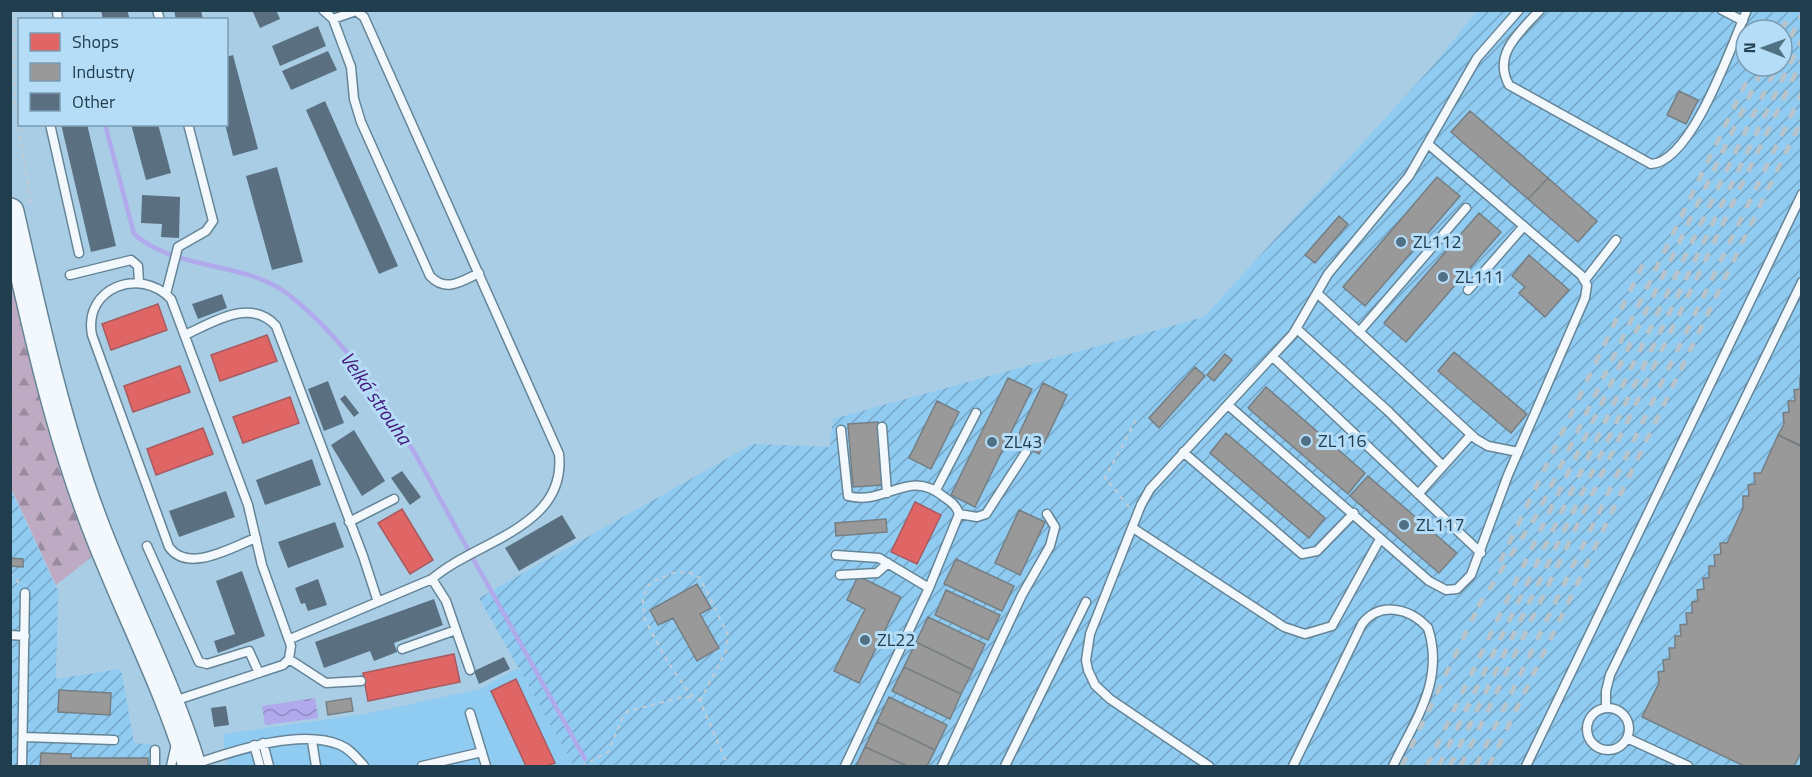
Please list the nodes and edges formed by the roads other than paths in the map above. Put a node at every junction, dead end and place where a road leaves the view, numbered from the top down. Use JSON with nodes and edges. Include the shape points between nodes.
{"nodes":[{"id":1,"x":323,"y":10,"type":"edge"},
{"id":2,"x":1519,"y":10,"type":"edge"},
{"id":3,"x":1540,"y":10,"type":"edge"},
{"id":4,"x":1722,"y":10,"type":"edge"},
{"id":5,"x":1737,"y":18,"type":"edge"},
{"id":6,"x":333,"y":19,"type":"junction"},
{"id":7,"x":1734,"y":40,"type":"edge"},
{"id":8,"x":50,"y":126,"type":"edge"},
{"id":9,"x":189,"y":126,"type":"edge"},
{"id":10,"x":1428,"y":144,"type":"junction"},
{"id":11,"x":1802,"y":194,"type":"edge"},
{"id":12,"x":1466,"y":208,"type":"dead end"},
{"id":13,"x":21,"y":211,"type":"edge"},
{"id":14,"x":1524,"y":226,"type":"junction"},
{"id":15,"x":1616,"y":240,"type":"dead end"},
{"id":16,"x":79,"y":253,"type":"dead end"},
{"id":17,"x":479,"y":273,"type":"junction"},
{"id":18,"x":70,"y":275,"type":"dead end"},
{"id":19,"x":1585,"y":280,"type":"junction"},
{"id":20,"x":139,"y":282,"type":"junction"},
{"id":21,"x":1802,"y":282,"type":"edge"},
{"id":22,"x":1468,"y":290,"type":"dead end"},
{"id":23,"x":1317,"y":293,"type":"junction"},
{"id":24,"x":166,"y":294,"type":"junction"},
{"id":25,"x":1297,"y":329,"type":"junction"},
{"id":26,"x":1359,"y":332,"type":"junction"},
{"id":27,"x":185,"y":335,"type":"junction"},
{"id":28,"x":1273,"y":357,"type":"junction"},
{"id":29,"x":1228,"y":405,"type":"junction"},
{"id":30,"x":976,"y":413,"type":"dead end"},
{"id":31,"x":882,"y":427,"type":"dead end"},
{"id":32,"x":841,"y":430,"type":"dead end"},
{"id":33,"x":1472,"y":435,"type":"junction"},
{"id":34,"x":1026,"y":452,"type":"dead end"},
{"id":35,"x":1183,"y":452,"type":"junction"},
{"id":36,"x":1518,"y":452,"type":"junction"},
{"id":37,"x":1443,"y":466,"type":"junction"},
{"id":38,"x":936,"y":490,"type":"junction"},
{"id":39,"x":887,"y":493,"type":"junction"},
{"id":40,"x":1418,"y":494,"type":"junction"},
{"id":41,"x":394,"y":499,"type":"dead end"},
{"id":42,"x":1354,"y":513,"type":"junction"},
{"id":43,"x":959,"y":514,"type":"junction"},
{"id":44,"x":1047,"y":514,"type":"dead end"},
{"id":45,"x":349,"y":522,"type":"junction"},
{"id":46,"x":1133,"y":528,"type":"junction"},
{"id":47,"x":256,"y":538,"type":"junction"},
{"id":48,"x":1380,"y":538,"type":"junction"},
{"id":49,"x":147,"y":546,"type":"dead end"},
{"id":50,"x":1481,"y":553,"type":"junction"},
{"id":51,"x":836,"y":555,"type":"dead end"},
{"id":52,"x":888,"y":563,"type":"junction"},
{"id":53,"x":840,"y":575,"type":"dead end"},
{"id":54,"x":432,"y":579,"type":"junction"},
{"id":55,"x":929,"y":588,"type":"junction"},
{"id":56,"x":25,"y":593,"type":"dead end"},
{"id":57,"x":1086,"y":602,"type":"dead end"},
{"id":58,"x":378,"y":603,"type":"junction"},
{"id":59,"x":456,"y":630,"type":"junction"},
{"id":60,"x":10,"y":635,"type":"edge"},
{"id":61,"x":25,"y":636,"type":"junction"},
{"id":62,"x":290,"y":639,"type":"junction"},
{"id":63,"x":402,"y":649,"type":"dead end"},
{"id":64,"x":289,"y":659,"type":"junction"},
{"id":65,"x":470,"y":670,"type":"dead end"},
{"id":66,"x":259,"y":673,"type":"junction"},
{"id":67,"x":361,"y":681,"type":"dead end"},
{"id":68,"x":170,"y":703,"type":"junction"},
{"id":69,"x":1606,"y":708,"type":"junction"},
{"id":70,"x":470,"y":713,"type":"dead end"},
{"id":71,"x":24,"y":737,"type":"junction"},
{"id":72,"x":1627,"y":738,"type":"junction"},
{"id":73,"x":114,"y":740,"type":"dead end"},
{"id":74,"x":312,"y":741,"type":"junction"},
{"id":75,"x":258,"y":744,"type":"junction"},
{"id":76,"x":155,"y":750,"type":"dead end"},
{"id":77,"x":482,"y":752,"type":"junction"},
{"id":78,"x":22,"y":766,"type":"edge"},
{"id":79,"x":155,"y":766,"type":"edge"},
{"id":80,"x":185,"y":766,"type":"edge"},
{"id":81,"x":260,"y":766,"type":"edge"},
{"id":82,"x":269,"y":766,"type":"edge"},
{"id":83,"x":316,"y":766,"type":"edge"},
{"id":84,"x":364,"y":766,"type":"edge"},
{"id":85,"x":422,"y":766,"type":"edge"},
{"id":86,"x":486,"y":766,"type":"edge"},
{"id":87,"x":845,"y":766,"type":"edge"},
{"id":88,"x":942,"y":766,"type":"edge"},
{"id":89,"x":1005,"y":766,"type":"edge"},
{"id":90,"x":1209,"y":766,"type":"edge"},
{"id":91,"x":1293,"y":766,"type":"edge"},
{"id":92,"x":1393,"y":766,"type":"edge"},
{"id":93,"x":1526,"y":766,"type":"edge"},
{"id":94,"x":1688,"y":766,"type":"edge"}],
"edges":[{"from":1,"to":6,"type":"lane"},
{"from":2,"to":10,"type":"lane","via":[[1477,58]]},
{"from":3,"to":7,"type":"lane","via":[[1506,52],[1504,72],[1509,85],[1651,164],[1666,160],[1687,140]]},
{"from":4,"to":5,"type":"lane"},
{"from":6,"to":17,"type":"lane","via":[[356,11],[364,17]]},
{"from":6,"to":17,"type":"lane","via":[[351,67],[361,122],[430,276],[447,286]]},
{"from":8,"to":16,"type":"lane"},
{"from":9,"to":24,"type":"lane","via":[[213,221],[210,228],[176,251]]},
{"from":10,"to":14,"type":"lane"},
{"from":10,"to":23,"type":"lane","via":[[1409,176]]},
{"from":11,"to":93,"type":"lane"},
{"from":12,"to":26,"type":"lane"},
{"from":13,"to":68,"type":"main road","via":[[58,407],[79,482]]},
{"from":14,"to":19,"type":"lane"},
{"from":14,"to":22,"type":"lane"},
{"from":15,"to":19,"type":"lane"},
{"from":17,"to":54,"type":"lane","via":[[559,454],[553,495],[527,521]]},
{"from":18,"to":20,"type":"lane","via":[[133,260],[138,266]]},
{"from":19,"to":36,"type":"lane","via":[[1585,298]]},
{"from":20,"to":24,"type":"lane"},
{"from":20,"to":47,"type":"lane","via":[[117,285],[103,295],[93,311],[91,330],[167,543],[177,555],[193,560]]},
{"from":21,"to":69,"type":"lane","via":[[1610,675]]},
{"from":23,"to":25,"type":"lane"},
{"from":23,"to":26,"type":"lane"},
{"from":24,"to":27,"type":"lane"},
{"from":25,"to":28,"type":"lane"},
{"from":25,"to":37,"type":"lane"},
{"from":26,"to":33,"type":"lane"},
{"from":27,"to":45,"type":"lane","via":[[228,315],[246,313],[270,320],[279,333]]},
{"from":27,"to":47,"type":"lane","via":[[248,505]]},
{"from":28,"to":29,"type":"lane"},
{"from":28,"to":40,"type":"lane"},
{"from":29,"to":35,"type":"lane"},
{"from":29,"to":42,"type":"lane"},
{"from":30,"to":38,"type":"lane"},
{"from":31,"to":39,"type":"lane"},
{"from":32,"to":39,"type":"lane","via":[[846,494],[853,497]]},
{"from":33,"to":36,"type":"lane","via":[[1488,446]]},
{"from":33,"to":37,"type":"lane"},
{"from":34,"to":43,"type":"lane","via":[[986,514]]},
{"from":35,"to":42,"type":"lane","via":[[1302,554],[1317,551]]},
{"from":35,"to":46,"type":"lane","via":[[1150,489]]},
{"from":36,"to":50,"type":"lane"},
{"from":37,"to":40,"type":"lane"},
{"from":38,"to":39,"type":"lane","via":[[916,484]]},
{"from":38,"to":43,"type":"lane"},
{"from":40,"to":50,"type":"lane"},
{"from":41,"to":45,"type":"lane"},
{"from":42,"to":48,"type":"lane"},
{"from":43,"to":55,"type":"lane"},
{"from":44,"to":88,"type":"lane","via":[[1055,527],[1050,546],[1022,595]]},
{"from":45,"to":58,"type":"lane"},
{"from":46,"to":48,"type":"lane","via":[[1284,627],[1305,634],[1325,630],[1338,617]]},
{"from":46,"to":90,"type":"lane","via":[[1090,634],[1088,670],[1095,685],[1110,699]]},
{"from":47,"to":62,"type":"lane"},
{"from":48,"to":50,"type":"lane","via":[[1429,581],[1446,590],[1464,585]]},
{"from":49,"to":66,"type":"lane","via":[[199,662],[207,664],[249,651]]},
{"from":51,"to":52,"type":"lane","via":[[873,556]]},
{"from":52,"to":53,"type":"lane","via":[[877,573]]},
{"from":52,"to":55,"type":"lane"},
{"from":54,"to":58,"type":"lane"},
{"from":54,"to":59,"type":"lane"},
{"from":55,"to":87,"type":"lane"},
{"from":56,"to":61,"type":"lane"},
{"from":57,"to":89,"type":"lane"},
{"from":58,"to":62,"type":"lane"},
{"from":59,"to":63,"type":"lane"},
{"from":59,"to":65,"type":"lane"},
{"from":60,"to":61,"type":"lane"},
{"from":61,"to":71,"type":"lane"},
{"from":62,"to":64,"type":"lane"},
{"from":64,"to":66,"type":"lane"},
{"from":64,"to":67,"type":"lane","via":[[326,683]]},
{"from":66,"to":68,"type":"lane"},
{"from":68,"to":80,"type":"main road","via":[[180,731]]},
{"from":69,"to":72,"type":"lane","via":[[1618,711],[1626,719]]},
{"from":69,"to":72,"type":"lane","via":[[1588,721],[1587,735],[1592,743],[1608,750],[1621,746]]},
{"from":70,"to":77,"type":"lane"},
{"from":71,"to":73,"type":"lane"},
{"from":71,"to":78,"type":"lane"},
{"from":72,"to":94,"type":"lane"},
{"from":74,"to":75,"type":"lane"},
{"from":74,"to":83,"type":"lane"},
{"from":74,"to":84,"type":"lane","via":[[341,746]]},
{"from":75,"to":80,"type":"lane"},
{"from":75,"to":81,"type":"lane"},
{"from":75,"to":82,"type":"lane"},
{"from":76,"to":79,"type":"lane"},
{"from":77,"to":85,"type":"lane"},
{"from":77,"to":86,"type":"lane"},
{"from":91,"to":92,"type":"lane","via":[[1362,624],[1374,612],[1388,609],[1406,612],[1428,628],[1434,673],[1431,688]]}]}
